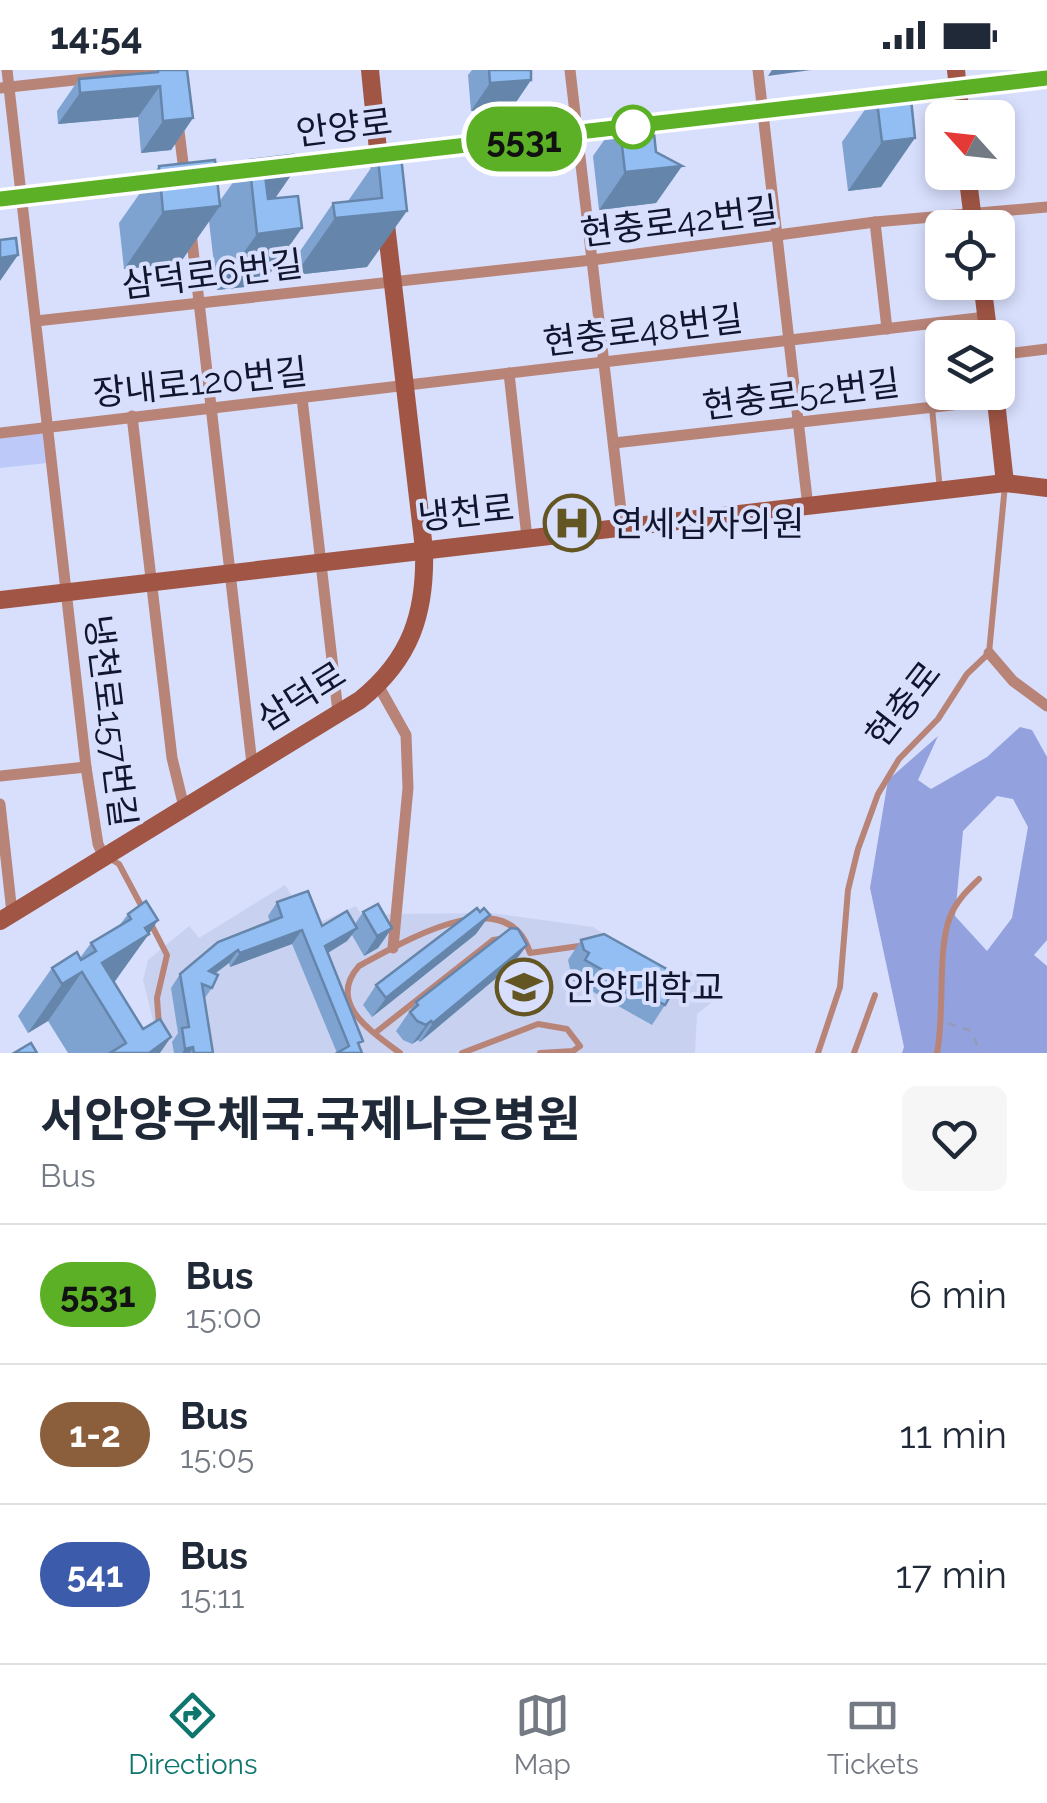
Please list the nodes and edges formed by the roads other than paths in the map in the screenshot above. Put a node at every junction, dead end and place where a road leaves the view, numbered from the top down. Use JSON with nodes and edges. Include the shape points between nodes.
{"nodes":[{"id":1,"x":6,"y":70,"type":"edge"},
{"id":2,"x":170,"y":70,"type":"edge"},
{"id":3,"x":370,"y":70,"type":"edge"},
{"id":4,"x":570,"y":70,"type":"edge"},
{"id":5,"x":758,"y":70,"type":"edge"},
{"id":6,"x":1047,"y":78,"type":"edge"},
{"id":7,"x":956,"y":79,"type":"edge"},
{"id":8,"x":4,"y":88,"type":"edge"},
{"id":9,"x":173,"y":88,"type":"edge"},
{"id":10,"x":176,"y":106,"type":"edge"},
{"id":11,"x":762,"y":111,"type":"junction"},
{"id":12,"x":577,"y":133,"type":"junction"},
{"id":13,"x":378,"y":156,"type":"junction"},
{"id":14,"x":186,"y":188,"type":"junction"},
{"id":15,"x":22,"y":197,"type":"junction"},
{"id":16,"x":0,"y":199,"type":"edge"},
{"id":17,"x":1047,"y":207,"type":"edge"},
{"id":18,"x":1015,"y":213,"type":"edge"},
{"id":19,"x":189,"y":214,"type":"edge"},
{"id":20,"x":925,"y":221,"type":"edge"},
{"id":21,"x":875,"y":222,"type":"junction"},
{"id":22,"x":776,"y":236,"type":"junction"},
{"id":23,"x":592,"y":260,"type":"junction"},
{"id":24,"x":393,"y":280,"type":"junction"},
{"id":25,"x":984,"y":300,"type":"edge"},
{"id":26,"x":200,"y":304,"type":"junction"},
{"id":27,"x":986,"y":317,"type":"junction"},
{"id":28,"x":986,"y":320,"type":"edge"},
{"id":29,"x":36,"y":322,"type":"junction"},
{"id":30,"x":887,"y":329,"type":"junction"},
{"id":31,"x":790,"y":340,"type":"junction"},
{"id":32,"x":1047,"y":349,"type":"edge"},
{"id":33,"x":1015,"y":352,"type":"edge"},
{"id":34,"x":603,"y":362,"type":"junction"},
{"id":35,"x":509,"y":373,"type":"junction"},
{"id":36,"x":406,"y":387,"type":"junction"},
{"id":37,"x":302,"y":398,"type":"junction"},
{"id":38,"x":212,"y":407,"type":"junction"},
{"id":39,"x":925,"y":409,"type":"edge"},
{"id":40,"x":932,"y":410,"type":"edge"},
{"id":41,"x":997,"y":410,"type":"edge"},
{"id":42,"x":132,"y":416,"type":"junction"},
{"id":43,"x":799,"y":423,"type":"junction"},
{"id":44,"x":48,"y":427,"type":"junction"},
{"id":45,"x":0,"y":432,"type":"edge"},
{"id":46,"x":614,"y":443,"type":"junction"},
{"id":47,"x":1005,"y":483,"type":"junction"},
{"id":48,"x":1047,"y":488,"type":"edge"},
{"id":49,"x":940,"y":491,"type":"junction"},
{"id":50,"x":808,"y":507,"type":"junction"},
{"id":51,"x":623,"y":528,"type":"junction"},
{"id":52,"x":527,"y":538,"type":"junction"},
{"id":53,"x":424,"y":549,"type":"junction"},
{"id":54,"x":322,"y":562,"type":"junction"},
{"id":55,"x":232,"y":573,"type":"junction"},
{"id":56,"x":152,"y":583,"type":"junction"},
{"id":57,"x":67,"y":592,"type":"junction"},
{"id":58,"x":0,"y":600,"type":"edge"},
{"id":59,"x":989,"y":653,"type":"junction"},
{"id":60,"x":378,"y":685,"type":"junction"},
{"id":61,"x":1047,"y":706,"type":"edge"},
{"id":62,"x":338,"y":712,"type":"junction"},
{"id":63,"x":252,"y":764,"type":"junction"},
{"id":64,"x":86,"y":767,"type":"junction"},
{"id":65,"x":0,"y":776,"type":"edge"},
{"id":66,"x":0,"y":804,"type":"edge"},
{"id":67,"x":184,"y":807,"type":"junction"},
{"id":68,"x":103,"y":855,"type":"junction"},
{"id":69,"x":3,"y":858,"type":"edge"},
{"id":70,"x":979,"y":878,"type":"dead end"},
{"id":71,"x":6,"y":917,"type":"edge"},
{"id":72,"x":520,"y":934,"type":"junction"},
{"id":73,"x":587,"y":945,"type":"edge"},
{"id":74,"x":393,"y":948,"type":"junction"},
{"id":75,"x":874,"y":995,"type":"dead end"},
{"id":76,"x":375,"y":1032,"type":"junction"},
{"id":77,"x":163,"y":1041,"type":"edge"},
{"id":78,"x":400,"y":1053,"type":"edge"},
{"id":79,"x":462,"y":1053,"type":"edge"},
{"id":80,"x":540,"y":1053,"type":"edge"},
{"id":81,"x":818,"y":1053,"type":"edge"},
{"id":82,"x":854,"y":1053,"type":"edge"},
{"id":83,"x":938,"y":1053,"type":"edge"}],
"edges":[{"from":1,"to":8,"type":"street","name":"냉천로157번길"},
{"from":2,"to":8,"type":"street"},
{"from":2,"to":9,"type":"street"},
{"from":3,"to":13,"type":"street","name":"삼덕로"},
{"from":4,"to":12,"type":"street"},
{"from":5,"to":11,"type":"street"},
{"from":6,"to":7,"type":"street","name":"안양로"},
{"from":7,"to":11,"type":"street","name":"안양로"},
{"from":8,"to":15,"type":"street","name":"냉천로157번길"},
{"from":10,"to":14,"type":"street"},
{"from":11,"to":12,"type":"street","name":"안양로"},
{"from":11,"to":22,"type":"street"},
{"from":12,"to":13,"type":"street","name":"안양로"},
{"from":12,"to":23,"type":"street"},
{"from":13,"to":14,"type":"street","name":"안양로"},
{"from":13,"to":24,"type":"street","name":"삼덕로"},
{"from":14,"to":15,"type":"street","name":"안양로"},
{"from":15,"to":16,"type":"street","name":"안양로"},
{"from":15,"to":29,"type":"street","name":"냉천로157번길"},
{"from":17,"to":18,"type":"street","name":"현충로42번길"},
{"from":19,"to":26,"type":"street"},
{"from":20,"to":21,"type":"street","name":"현충로42번길"},
{"from":21,"to":22,"type":"street","name":"현충로42번길"},
{"from":21,"to":30,"type":"street"},
{"from":22,"to":23,"type":"street","name":"현충로42번길"},
{"from":22,"to":31,"type":"street"},
{"from":23,"to":24,"type":"street","name":"현충로42번길"},
{"from":23,"to":34,"type":"street"},
{"from":24,"to":26,"type":"street","name":"삼덕로6번길"},
{"from":24,"to":36,"type":"street","name":"삼덕로"},
{"from":25,"to":27,"type":"street"},
{"from":26,"to":29,"type":"street","name":"삼덕로6번길"},
{"from":26,"to":38,"type":"street"},
{"from":27,"to":28,"type":"street"},
{"from":27,"to":30,"type":"street","name":"현충로48번길"},
{"from":29,"to":44,"type":"street","name":"냉천로157번길"},
{"from":30,"to":31,"type":"street","name":"현충로48번길"},
{"from":31,"to":34,"type":"street","name":"현충로48번길"},
{"from":31,"to":43,"type":"street"},
{"from":32,"to":33,"type":"street"},
{"from":34,"to":35,"type":"street","name":"현충로48번길"},
{"from":34,"to":46,"type":"street"},
{"from":35,"to":36,"type":"street","name":"현충로48번길"},
{"from":35,"to":52,"type":"street"},
{"from":36,"to":37,"type":"street","name":"장내로120번길"},
{"from":36,"to":53,"type":"street","name":"삼덕로"},
{"from":37,"to":38,"type":"street","name":"장내로120번길"},
{"from":37,"to":54,"type":"street"},
{"from":38,"to":42,"type":"street","name":"장내로120번길"},
{"from":38,"to":55,"type":"street"},
{"from":39,"to":43,"type":"street","name":"현충로52번길"},
{"from":40,"to":49,"type":"lane"},
{"from":41,"to":47,"type":"street","name":"현충로"},
{"from":42,"to":44,"type":"street","name":"장내로120번길"},
{"from":42,"to":56,"type":"street"},
{"from":43,"to":46,"type":"street","name":"현충로52번길"},
{"from":43,"to":50,"type":"street"},
{"from":44,"to":45,"type":"street","name":"장내로120번길"},
{"from":44,"to":57,"type":"street","name":"냉천로157번길"},
{"from":46,"to":51,"type":"street"},
{"from":47,"to":48,"type":"street","name":"냉천로"},
{"from":47,"to":49,"type":"street","name":"냉천로"},
{"from":47,"to":59,"type":"lane","name":"현충로"},
{"from":49,"to":50,"type":"street","name":"냉천로"},
{"from":50,"to":51,"type":"street","name":"냉천로"},
{"from":51,"to":52,"type":"street","name":"냉천로"},
{"from":52,"to":53,"type":"street","name":"냉천로"},
{"from":53,"to":54,"type":"street","name":"냉천로"},
{"from":53,"to":60,"type":"street","name":"삼덕로","via":[[425,589],[416,625]]},
{"from":54,"to":55,"type":"street","name":"냉천로"},
{"from":54,"to":62,"type":"street"},
{"from":55,"to":56,"type":"street","name":"냉천로"},
{"from":55,"to":63,"type":"street"},
{"from":56,"to":57,"type":"street","name":"냉천로"},
{"from":56,"to":67,"type":"street"},
{"from":57,"to":58,"type":"street","name":"냉천로"},
{"from":57,"to":64,"type":"street","name":"냉천로157번길"},
{"from":59,"to":61,"type":"street","via":[[1012,681]]},
{"from":59,"to":81,"type":"lane","name":"현충로","via":[[878,794],[848,890],[840,987]]},
{"from":60,"to":62,"type":"street","name":"삼덕로"},
{"from":60,"to":74,"type":"street","via":[[406,735],[408,788]]},
{"from":62,"to":63,"type":"street","name":"삼덕로"},
{"from":63,"to":67,"type":"street","name":"삼덕로"},
{"from":64,"to":65,"type":"street"},
{"from":64,"to":68,"type":"street","name":"냉천로157번길"},
{"from":66,"to":69,"type":"street"},
{"from":67,"to":68,"type":"street","name":"삼덕로"},
{"from":68,"to":71,"type":"street","name":"삼덕로"},
{"from":68,"to":77,"type":"lane","via":[[118,864],[167,955],[157,998]]},
{"from":69,"to":71,"type":"street"},
{"from":70,"to":83,"type":"lane","via":[[948,921]]},
{"from":72,"to":73,"type":"lane","via":[[530,953]]},
{"from":72,"to":74,"type":"lane","via":[[500,922],[465,918]]},
{"from":72,"to":76,"type":"lane","via":[[494,940]]},
{"from":74,"to":76,"type":"lane","via":[[360,966],[348,984],[346,999],[355,1016]]},
{"from":75,"to":82,"type":"lane"},
{"from":76,"to":78,"type":"lane"},
{"from":79,"to":80,"type":"lane","via":[[538,1024],[567,1029],[580,1046]]}]}
